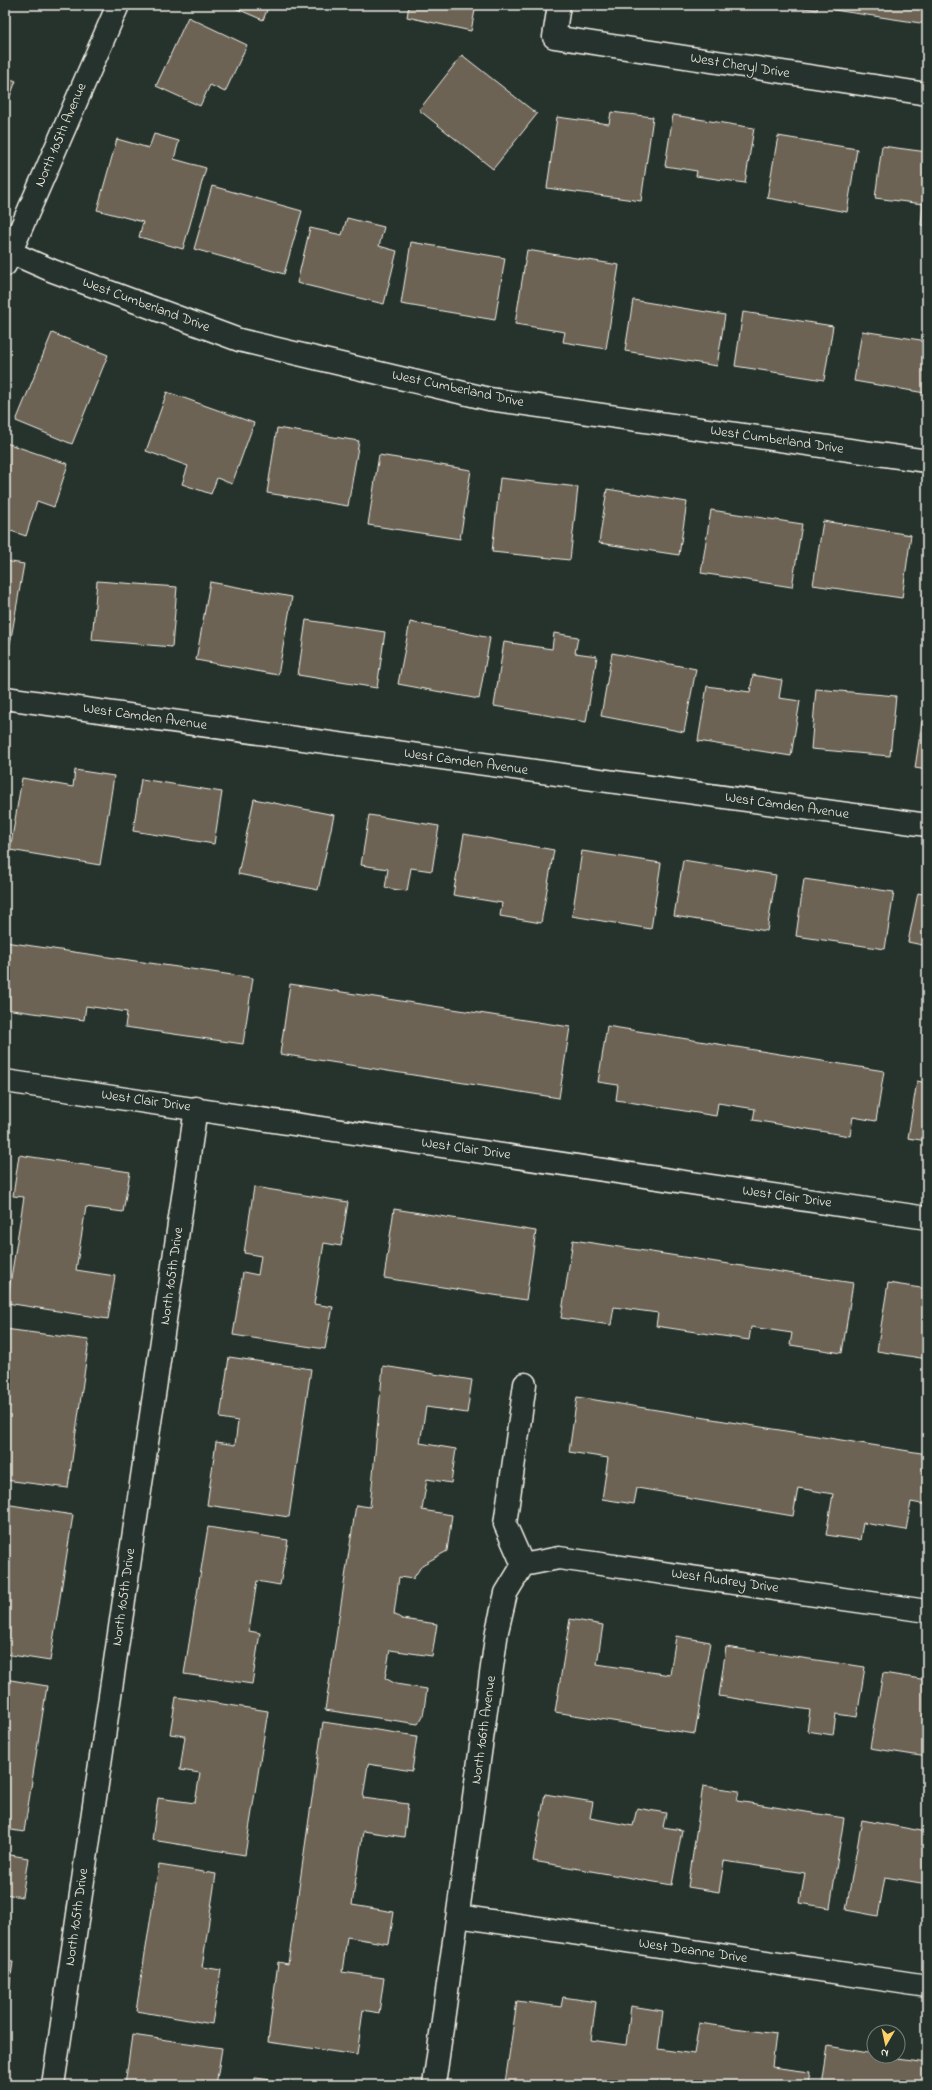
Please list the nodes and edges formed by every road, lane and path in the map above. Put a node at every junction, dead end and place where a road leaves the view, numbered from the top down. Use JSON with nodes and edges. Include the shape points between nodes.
{"nodes":[{"id":1,"x":118,"y":5,"type":"edge"},
{"id":2,"x":559,"y":5,"type":"edge"},
{"id":3,"x":927,"y":94,"type":"edge"},
{"id":4,"x":7,"y":256,"type":"edge"},
{"id":5,"x":927,"y":461,"type":"edge"},
{"id":6,"x":5,"y":698,"type":"edge"},
{"id":7,"x":927,"y":825,"type":"edge"},
{"id":8,"x":5,"y":1082,"type":"edge"},
{"id":9,"x":196,"y":1108,"type":"junction"},
{"id":10,"x":927,"y":1218,"type":"edge"},
{"id":11,"x":525,"y":1384,"type":"dead end"},
{"id":12,"x":523,"y":1565,"type":"junction"},
{"id":13,"x":927,"y":1612,"type":"edge"},
{"id":14,"x":458,"y":1916,"type":"junction"},
{"id":15,"x":927,"y":1986,"type":"edge"},
{"id":16,"x":53,"y":2085,"type":"edge"},
{"id":17,"x":434,"y":2085,"type":"edge"}],
"edges":[{"from":1,"to":4,"type":"street","name":"North 105th Avenue"},
{"from":2,"to":3,"type":"street","name":"West Cheryl Drive","via":[[554,37]]},
{"from":4,"to":5,"type":"street","name":"West Cumberland Drive","via":[[53,270],[239,340],[489,399]]},
{"from":6,"to":7,"type":"street","name":"West Camden Avenue"},
{"from":8,"to":9,"type":"street","name":"West Clair Drive"},
{"from":9,"to":10,"type":"street","name":"West Clair Drive"},
{"from":9,"to":16,"type":"street","name":"North 105th Drive"},
{"from":11,"to":12,"type":"street","via":[[504,1524]]},
{"from":12,"to":13,"type":"street","name":"West Audrey Drive","via":[[559,1558]]},
{"from":12,"to":14,"type":"street","name":"North 106th Avenue","via":[[506,1594],[497,1631]]},
{"from":14,"to":15,"type":"street","name":"West Deanne Drive"},
{"from":14,"to":17,"type":"street","name":"North 106th Avenue"}]}
